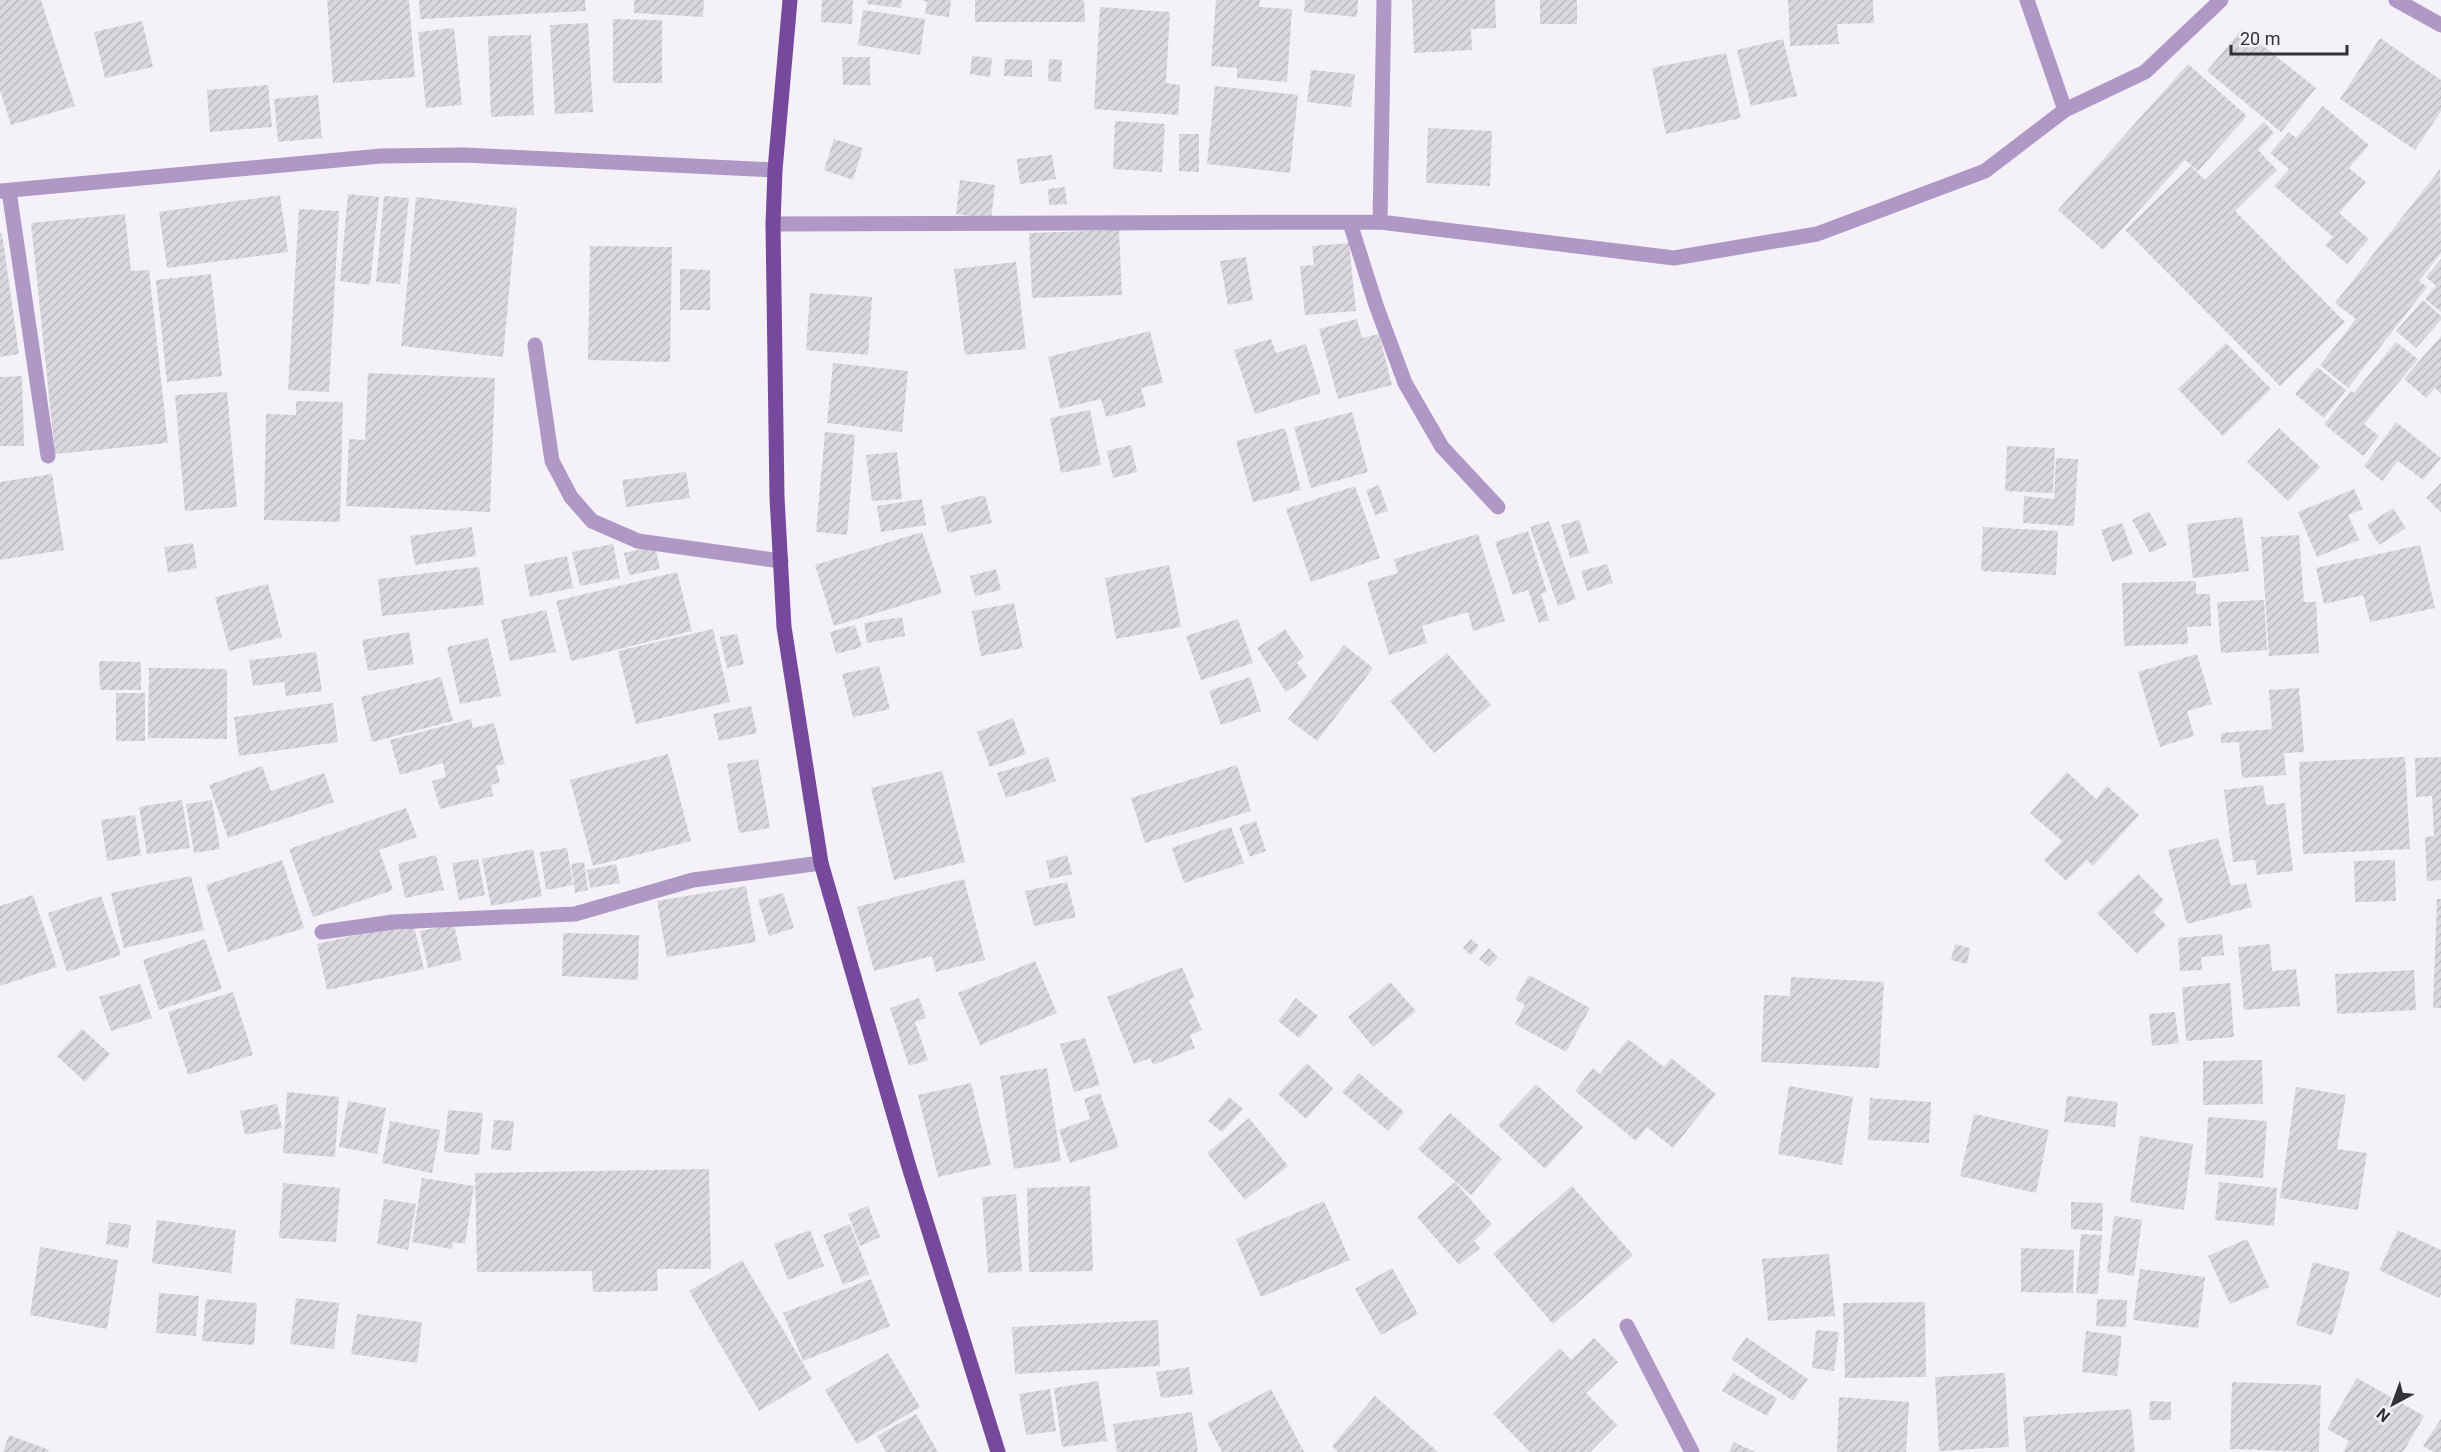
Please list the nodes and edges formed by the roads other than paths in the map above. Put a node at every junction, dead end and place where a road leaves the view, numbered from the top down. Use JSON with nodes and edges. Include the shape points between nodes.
{"nodes":[{"id":1,"x":790,"y":0,"type":"edge"},
{"id":2,"x":1384,"y":0,"type":"edge"},
{"id":3,"x":2027,"y":0,"type":"edge"},
{"id":4,"x":2221,"y":0,"type":"edge"},
{"id":5,"x":2396,"y":0,"type":"edge"},
{"id":6,"x":2441,"y":25,"type":"edge"},
{"id":7,"x":2065,"y":110,"type":"junction"},
{"id":8,"x":775,"y":170,"type":"junction"},
{"id":9,"x":5,"y":191,"type":"edge"},
{"id":10,"x":1380,"y":222,"type":"junction"},
{"id":11,"x":1350,"y":223,"type":"junction"},
{"id":12,"x":772,"y":224,"type":"junction"},
{"id":13,"x":535,"y":345,"type":"dead end"},
{"id":14,"x":48,"y":456,"type":"dead end"},
{"id":15,"x":1498,"y":507,"type":"dead end"},
{"id":16,"x":781,"y":561,"type":"junction"},
{"id":17,"x":821,"y":862,"type":"junction"},
{"id":18,"x":322,"y":932,"type":"dead end"},
{"id":19,"x":1627,"y":1326,"type":"dead end"},
{"id":20,"x":998,"y":1452,"type":"edge"},
{"id":21,"x":1692,"y":1452,"type":"edge"}],
"edges":[{"from":1,"to":8,"type":"main road"},
{"from":2,"to":10,"type":"street"},
{"from":3,"to":7,"type":"street"},
{"from":4,"to":7,"type":"street","via":[[2145,72]]},
{"from":5,"to":6,"type":"street"},
{"from":7,"to":10,"type":"street","via":[[1985,171],[1817,234],[1674,258]]},
{"from":8,"to":9,"type":"street","via":[[465,155],[381,156]]},
{"from":8,"to":12,"type":"main road"},
{"from":9,"to":14,"type":"street"},
{"from":10,"to":11,"type":"street"},
{"from":11,"to":12,"type":"street"},
{"from":11,"to":15,"type":"street","via":[[1404,382],[1442,447]]},
{"from":12,"to":16,"type":"main road"},
{"from":13,"to":16,"type":"street","via":[[552,461],[571,497],[592,521],[638,541]]},
{"from":16,"to":17,"type":"main road","via":[[784,627]]},
{"from":17,"to":18,"type":"street","via":[[693,880],[575,914],[393,922]]},
{"from":17,"to":20,"type":"main road","via":[[909,1167]]},
{"from":19,"to":21,"type":"street"}]}
